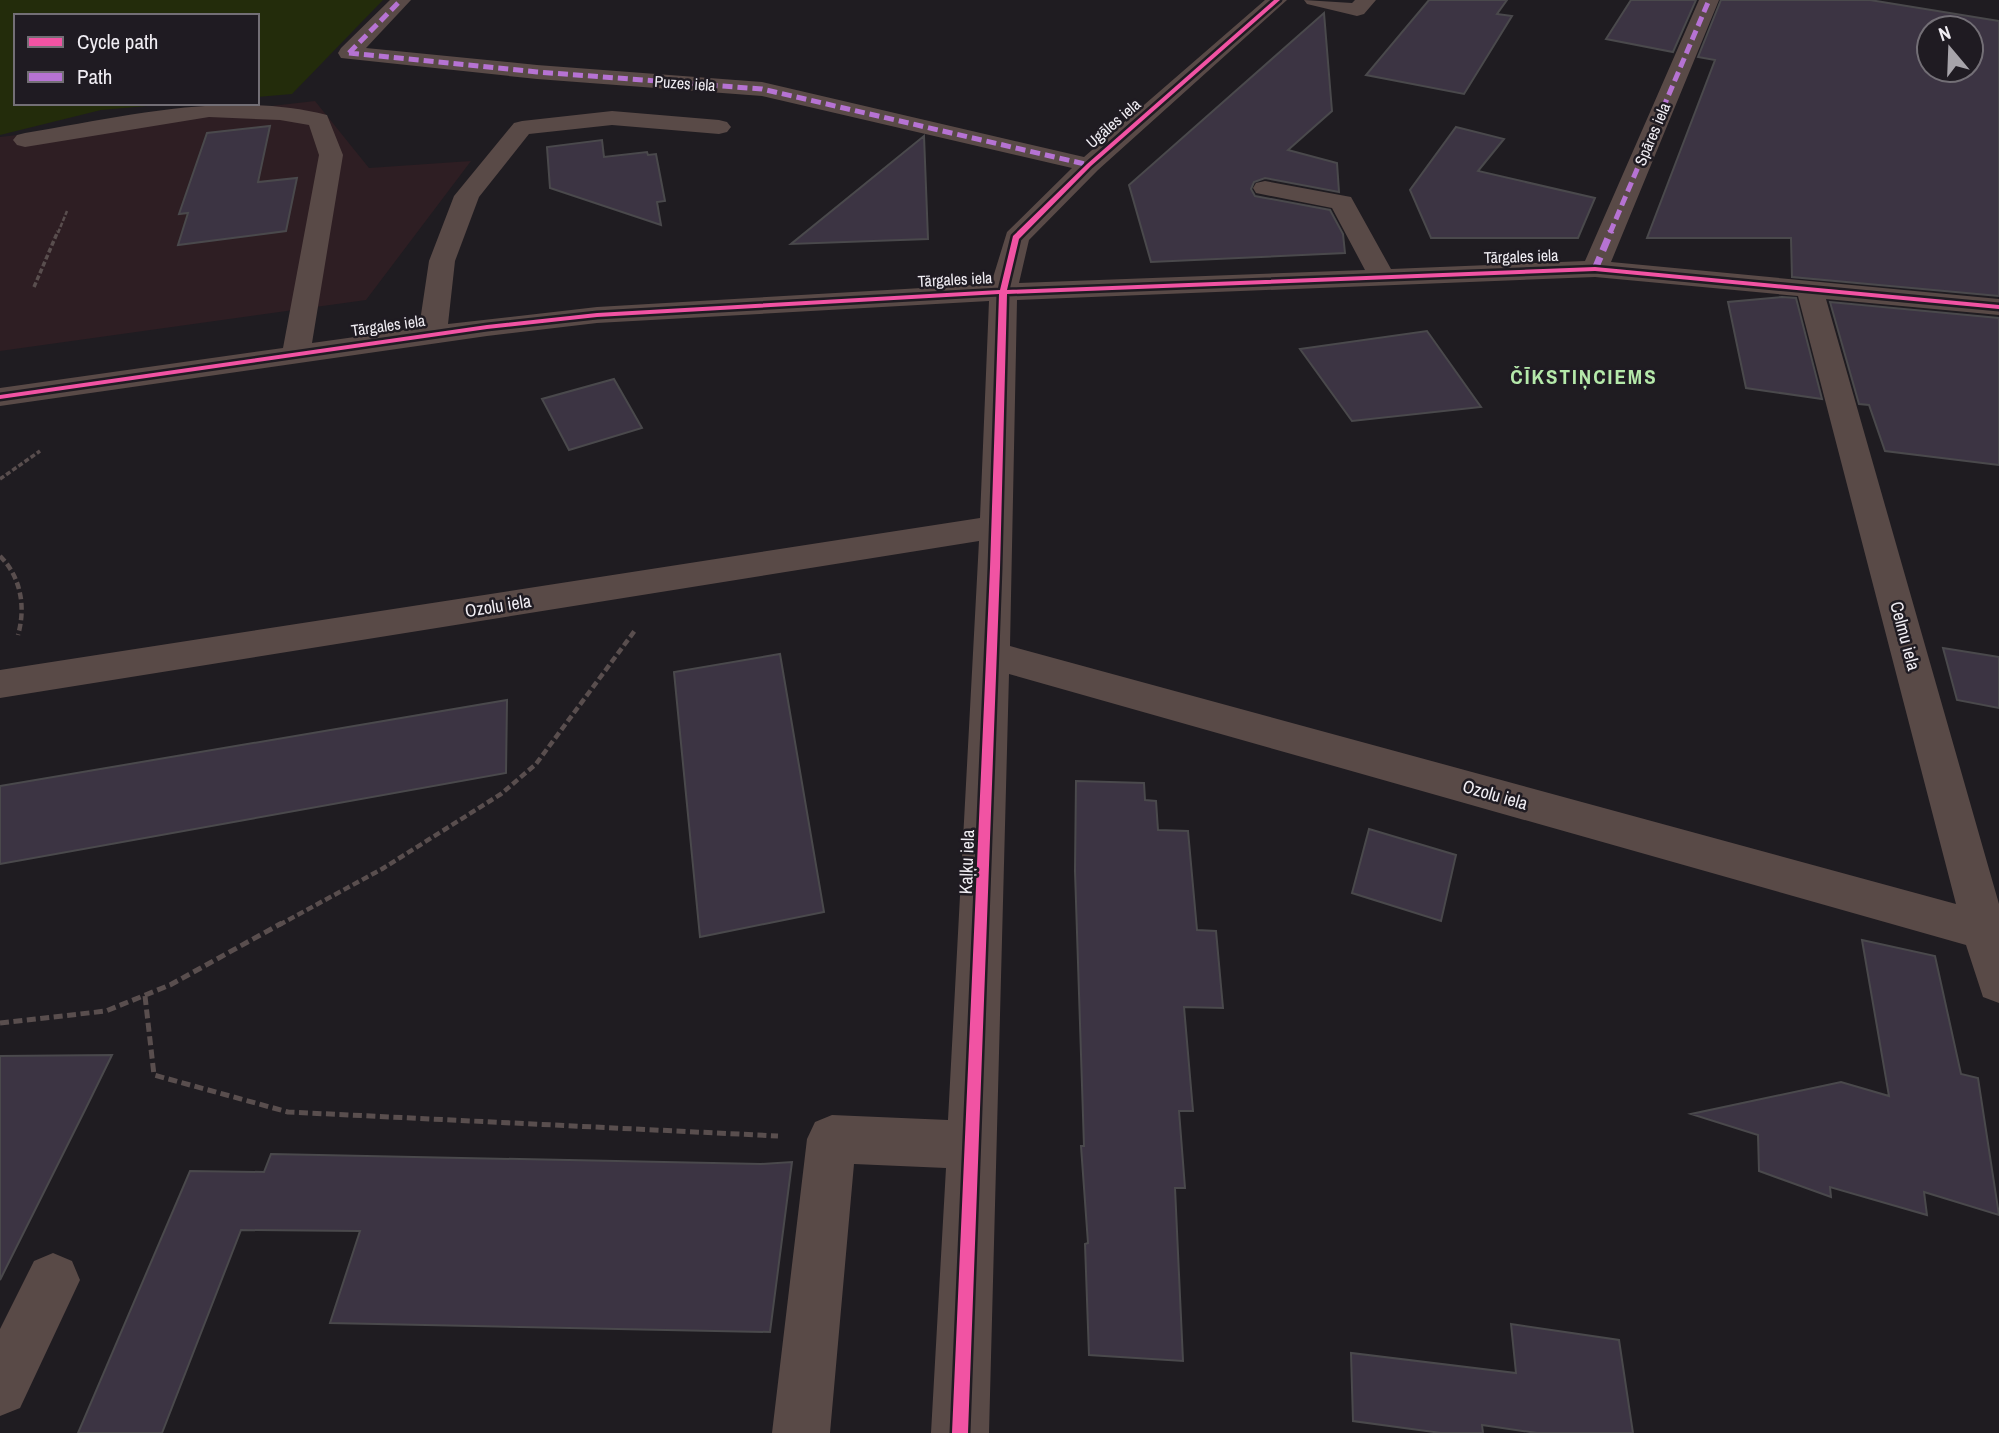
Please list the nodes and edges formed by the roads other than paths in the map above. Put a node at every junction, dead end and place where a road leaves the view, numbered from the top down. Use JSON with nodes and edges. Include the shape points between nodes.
{"nodes":[{"id":1,"x":401,"y":0,"type":"edge"},
{"id":2,"x":1277,"y":0,"type":"edge"},
{"id":3,"x":1314,"y":0,"type":"edge"},
{"id":4,"x":1366,"y":0,"type":"edge"},
{"id":5,"x":1709,"y":0,"type":"edge"},
{"id":6,"x":719,"y":127,"type":"dead end"},
{"id":7,"x":24,"y":141,"type":"dead end"},
{"id":8,"x":1089,"y":165,"type":"junction"},
{"id":9,"x":1265,"y":188,"type":"dead end"},
{"id":10,"x":1595,"y":269,"type":"junction"},
{"id":11,"x":1382,"y":277,"type":"junction"},
{"id":12,"x":1810,"y":290,"type":"junction"},
{"id":13,"x":1003,"y":292,"type":"junction"},
{"id":14,"x":1999,"y":307,"type":"edge"},
{"id":15,"x":432,"y":334,"type":"junction"},
{"id":16,"x":296,"y":354,"type":"junction"},
{"id":17,"x":0,"y":397,"type":"edge"},
{"id":18,"x":995,"y":527,"type":"junction"},
{"id":19,"x":992,"y":655,"type":"junction"},
{"id":20,"x":0,"y":684,"type":"edge"},
{"id":21,"x":1992,"y":934,"type":"edge"},
{"id":22,"x":1999,"y":983,"type":"edge"},
{"id":23,"x":973,"y":1145,"type":"junction"},
{"id":24,"x":52,"y":1280,"type":"dead end"},
{"id":25,"x":0,"y":1388,"type":"edge"},
{"id":26,"x":801,"y":1433,"type":"edge"},
{"id":27,"x":960,"y":1433,"type":"edge"}],
"edges":[{"from":1,"to":8,"type":"street","name":"Puzes iela","via":[[349,53],[762,89]]},
{"from":2,"to":8,"type":"street","name":"Ugāles iela"},
{"from":3,"to":4,"type":"street","via":[[1357,10]]},
{"from":5,"to":10,"type":"street","name":"Spāres iela"},
{"from":6,"to":15,"type":"street","via":[[612,118],[522,128],[467,196],[442,261]]},
{"from":7,"to":16,"type":"street","via":[[209,110],[281,113],[319,120],[331,155]]},
{"from":8,"to":13,"type":"street","name":"Ugāles iela","via":[[1016,238]]},
{"from":9,"to":11,"type":"street","via":[[1342,202]]},
{"from":10,"to":11,"type":"street","name":"Tārgales iela"},
{"from":10,"to":12,"type":"street","name":"Tārgales iela"},
{"from":11,"to":13,"type":"street","name":"Tārgales iela"},
{"from":12,"to":14,"type":"street","name":"Tārgales iela"},
{"from":12,"to":21,"type":"street","name":"Celmu iela"},
{"from":13,"to":15,"type":"street","name":"Tārgales iela","via":[[597,315]]},
{"from":13,"to":18,"type":"street","name":"Kaļķu iela"},
{"from":15,"to":16,"type":"street","name":"Tārgales iela"},
{"from":16,"to":17,"type":"street","name":"Tārgales iela"},
{"from":18,"to":19,"type":"street","name":"Kaļķu iela"},
{"from":18,"to":20,"type":"street","name":"Ozolu iela"},
{"from":19,"to":21,"type":"street","name":"Ozolu iela"},
{"from":19,"to":23,"type":"street","name":"Kaļķu iela"},
{"from":21,"to":22,"type":"street","name":"Celmu iela"},
{"from":23,"to":26,"type":"street","via":[[832,1139]]},
{"from":23,"to":27,"type":"street","name":"Kaļķu iela"},
{"from":24,"to":25,"type":"street"}]}
